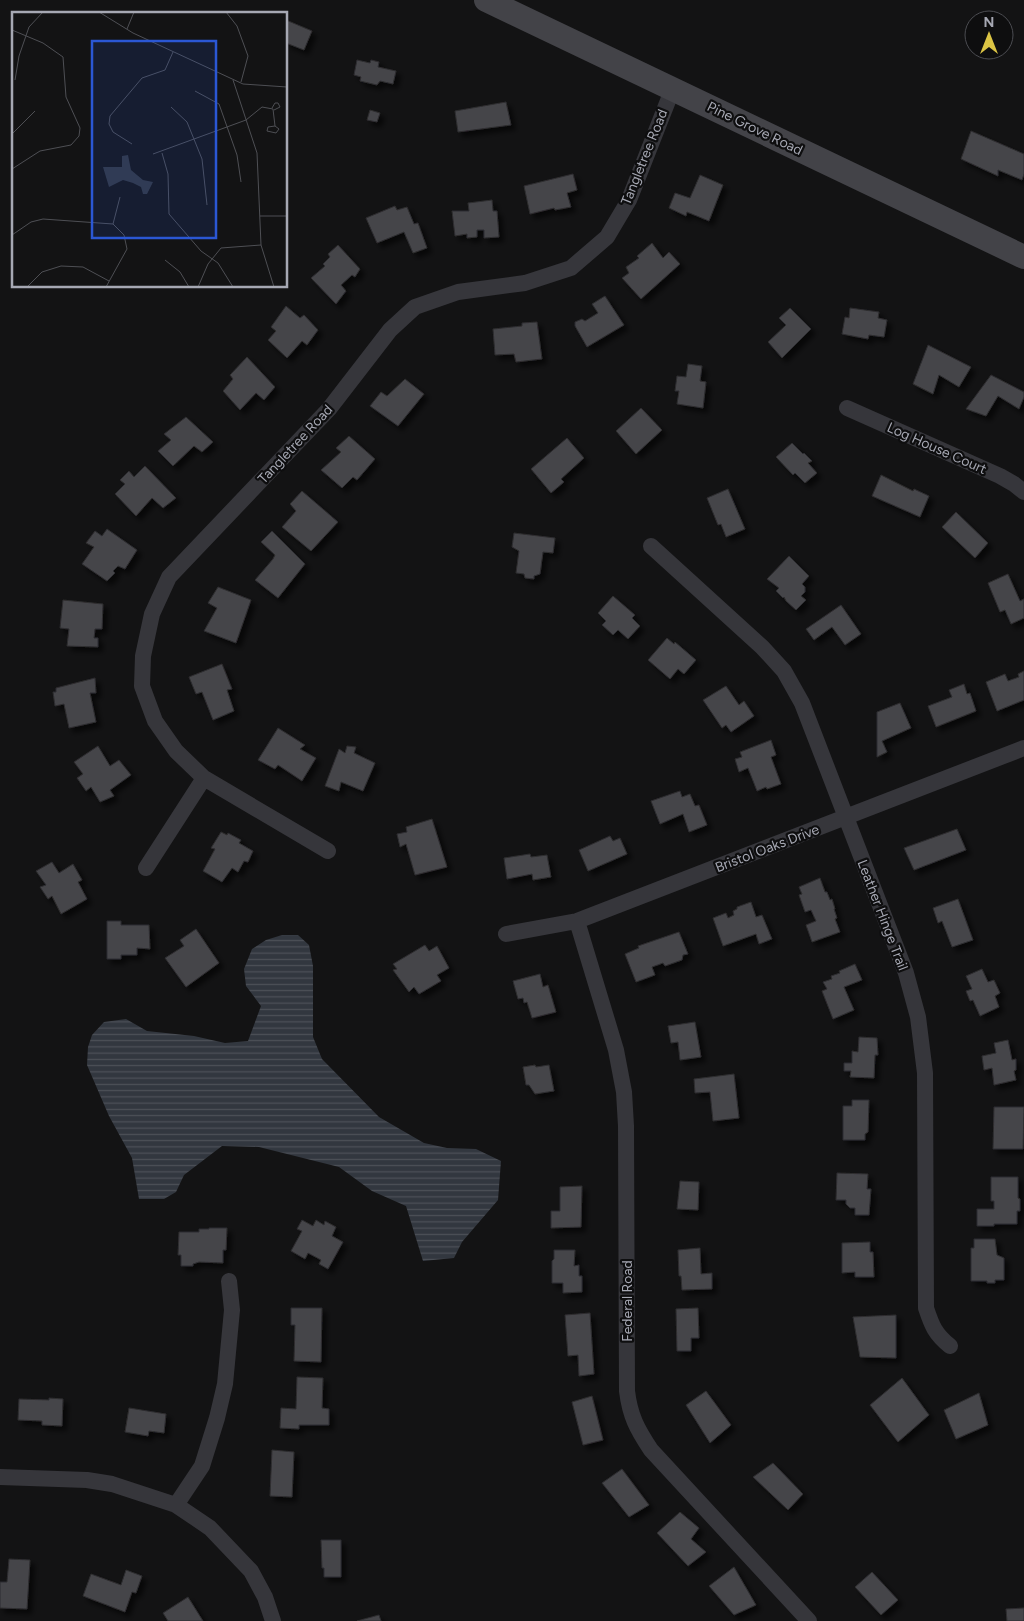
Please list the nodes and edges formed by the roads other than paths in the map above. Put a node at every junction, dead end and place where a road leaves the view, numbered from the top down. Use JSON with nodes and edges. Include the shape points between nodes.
{"nodes":[{"id":1,"x":486,"y":0,"type":"edge"},
{"id":2,"x":673,"y":88,"type":"junction"},
{"id":3,"x":1024,"y":256,"type":"edge"},
{"id":4,"x":848,"y":408,"type":"dead end"},
{"id":5,"x":1024,"y":492,"type":"edge"},
{"id":6,"x":651,"y":546,"type":"dead end"},
{"id":7,"x":1024,"y":748,"type":"edge"},
{"id":8,"x":204,"y":778,"type":"junction"},
{"id":9,"x":846,"y":817,"type":"junction"},
{"id":10,"x":328,"y":851,"type":"dead end"},
{"id":11,"x":146,"y":868,"type":"dead end"},
{"id":12,"x":577,"y":921,"type":"junction"},
{"id":13,"x":506,"y":934,"type":"dead end"},
{"id":14,"x":229,"y":1281,"type":"dead end"},
{"id":15,"x":950,"y":1346,"type":"dead end"},
{"id":16,"x":0,"y":1477,"type":"edge"},
{"id":17,"x":176,"y":1505,"type":"junction"},
{"id":18,"x":273,"y":1621,"type":"edge"},
{"id":19,"x":809,"y":1621,"type":"edge"}],
"edges":[{"from":1,"to":2,"type":"main road","name":"Pine Grove Road"},
{"from":2,"to":3,"type":"main road","name":"Pine Grove Road"},
{"from":2,"to":8,"type":"street","name":"Tangletree Road","via":[[629,200],[607,237],[571,268],[525,283],[458,292],[415,307],[390,330],[329,409],[169,577],[152,614],[143,656],[142,686],[155,721],[176,751]]},
{"from":4,"to":5,"type":"street","name":"Log House Court","via":[[1000,476]]},
{"from":6,"to":9,"type":"street","name":"Leather Hinge Trail","via":[[784,671],[802,703]]},
{"from":7,"to":9,"type":"street","name":"Bristol Oaks Drive"},
{"from":8,"to":10,"type":"street","name":"Tangletree Road"},
{"from":8,"to":11,"type":"street"},
{"from":9,"to":12,"type":"street","name":"Bristol Oaks Drive"},
{"from":9,"to":15,"type":"street","name":"Leather Hinge Trail","via":[[906,973],[918,1017],[925,1073],[926,1308],[934,1329]]},
{"from":12,"to":13,"type":"street","name":"Bristol Oaks Drive"},
{"from":12,"to":19,"type":"street","name":"Federal Road","via":[[616,1050],[624,1092],[629,1408],[636,1428],[651,1450]]},
{"from":14,"to":17,"type":"street","via":[[232,1310],[225,1384],[217,1418],[202,1466]]},
{"from":16,"to":17,"type":"street","via":[[87,1480],[112,1484]]},
{"from":17,"to":18,"type":"street","via":[[210,1528],[251,1571]]}]}
